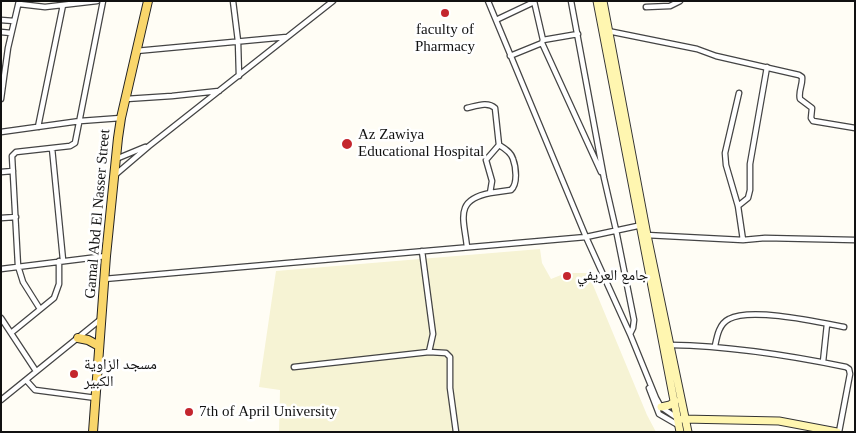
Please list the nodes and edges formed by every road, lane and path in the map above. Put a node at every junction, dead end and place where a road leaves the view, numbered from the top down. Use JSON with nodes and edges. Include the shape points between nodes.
{"nodes":[{"id":1,"x":97,"y":1,"type":"edge"},
{"id":2,"x":103,"y":1,"type":"edge"},
{"id":3,"x":148,"y":1,"type":"edge"},
{"id":4,"x":233,"y":1,"type":"edge"},
{"id":5,"x":488,"y":1,"type":"edge"},
{"id":6,"x":571,"y":1,"type":"edge"},
{"id":7,"x":597,"y":1,"type":"edge"},
{"id":8,"x":603,"y":1,"type":"edge"},
{"id":9,"x":680,"y":1,"type":"edge"},
{"id":10,"x":330,"y":2,"type":"edge"},
{"id":11,"x":534,"y":2,"type":"edge"},
{"id":12,"x":19,"y":3,"type":"edge"},
{"id":13,"x":61,"y":4,"type":"edge"},
{"id":14,"x":646,"y":7,"type":"dead end"},
{"id":15,"x":1,"y":20,"type":"edge"},
{"id":16,"x":496,"y":20,"type":"junction"},
{"id":17,"x":14,"y":22,"type":"junction"},
{"id":18,"x":606,"y":31,"type":"junction"},
{"id":19,"x":1,"y":32,"type":"edge"},
{"id":20,"x":11,"y":33,"type":"junction"},
{"id":21,"x":578,"y":34,"type":"junction"},
{"id":22,"x":288,"y":36,"type":"junction"},
{"id":23,"x":238,"y":41,"type":"junction"},
{"id":24,"x":543,"y":42,"type":"junction"},
{"id":25,"x":136,"y":51,"type":"junction"},
{"id":26,"x":510,"y":56,"type":"junction"},
{"id":27,"x":767,"y":67,"type":"junction"},
{"id":28,"x":239,"y":76,"type":"junction"},
{"id":29,"x":219,"y":91,"type":"junction"},
{"id":30,"x":739,"y":93,"type":"dead end"},
{"id":31,"x":126,"y":98,"type":"junction"},
{"id":32,"x":1,"y":99,"type":"edge"},
{"id":33,"x":467,"y":108,"type":"dead end"},
{"id":34,"x":121,"y":118,"type":"junction"},
{"id":35,"x":80,"y":121,"type":"junction"},
{"id":36,"x":38,"y":127,"type":"junction"},
{"id":37,"x":855,"y":128,"type":"edge"},
{"id":38,"x":1,"y":132,"type":"edge"},
{"id":39,"x":498,"y":145,"type":"junction"},
{"id":40,"x":149,"y":146,"type":"junction"},
{"id":41,"x":52,"y":148,"type":"junction"},
{"id":42,"x":116,"y":159,"type":"junction"},
{"id":43,"x":13,"y":171,"type":"junction"},
{"id":44,"x":1,"y":172,"type":"edge"},
{"id":45,"x":114,"y":176,"type":"junction"},
{"id":46,"x":604,"y":178,"type":"junction"},
{"id":47,"x":490,"y":193,"type":"junction"},
{"id":48,"x":738,"y":206,"type":"junction"},
{"id":49,"x":16,"y":217,"type":"junction"},
{"id":50,"x":1,"y":218,"type":"edge"},
{"id":51,"x":643,"y":225,"type":"junction"},
{"id":52,"x":616,"y":230,"type":"junction"},
{"id":53,"x":645,"y":235,"type":"junction"},
{"id":54,"x":586,"y":237,"type":"junction"},
{"id":55,"x":742,"y":240,"type":"junction"},
{"id":56,"x":855,"y":240,"type":"edge"},
{"id":57,"x":467,"y":247,"type":"junction"},
{"id":58,"x":422,"y":251,"type":"junction"},
{"id":59,"x":106,"y":256,"type":"junction"},
{"id":60,"x":61,"y":261,"type":"junction"},
{"id":61,"x":18,"y":266,"type":"junction"},
{"id":62,"x":1,"y":269,"type":"edge"},
{"id":63,"x":104,"y":279,"type":"junction"},
{"id":64,"x":40,"y":309,"type":"junction"},
{"id":65,"x":1,"y":318,"type":"edge"},
{"id":66,"x":102,"y":319,"type":"junction"},
{"id":67,"x":827,"y":324,"type":"junction"},
{"id":68,"x":844,"y":327,"type":"dead end"},
{"id":69,"x":11,"y":333,"type":"junction"},
{"id":70,"x":630,"y":334,"type":"junction"},
{"id":71,"x":78,"y":338,"type":"junction"},
{"id":72,"x":671,"y":345,"type":"junction"},
{"id":73,"x":99,"y":346,"type":"junction"},
{"id":74,"x":715,"y":346,"type":"junction"},
{"id":75,"x":429,"y":352,"type":"junction"},
{"id":76,"x":823,"y":362,"type":"junction"},
{"id":77,"x":294,"y":367,"type":"dead end"},
{"id":78,"x":36,"y":371,"type":"junction"},
{"id":79,"x":645,"y":372,"type":"junction"},
{"id":80,"x":26,"y":380,"type":"junction"},
{"id":81,"x":96,"y":398,"type":"junction"},
{"id":82,"x":1,"y":400,"type":"edge"},
{"id":83,"x":675,"y":401,"type":"junction"},
{"id":84,"x":661,"y":407,"type":"junction"},
{"id":85,"x":679,"y":425,"type":"edge"},
{"id":86,"x":687,"y":425,"type":"edge"},
{"id":87,"x":93,"y":432,"type":"edge"},
{"id":88,"x":456,"y":432,"type":"edge"},
{"id":89,"x":838,"y":432,"type":"edge"}],
"edges":[{"from":1,"to":13,"type":"street"},
{"from":2,"to":35,"type":"street"},
{"from":3,"to":25,"type":"main road","name":"Gamal Abd El Nasser Street"},
{"from":4,"to":23,"type":"street"},
{"from":5,"to":16,"type":"street"},
{"from":6,"to":21,"type":"street"},
{"from":7,"to":18,"type":"main road"},
{"from":8,"to":18,"type":"main road"},
{"from":9,"to":14,"type":"street","via":[[670,6]]},
{"from":10,"to":22,"type":"street"},
{"from":11,"to":16,"type":"street"},
{"from":11,"to":24,"type":"street"},
{"from":12,"to":13,"type":"street"},
{"from":12,"to":17,"type":"street"},
{"from":13,"to":36,"type":"street"},
{"from":15,"to":17,"type":"street"},
{"from":16,"to":26,"type":"street"},
{"from":17,"to":20,"type":"street"},
{"from":18,"to":27,"type":"street"},
{"from":18,"to":51,"type":"main road"},
{"from":19,"to":20,"type":"street"},
{"from":20,"to":32,"type":"street"},
{"from":21,"to":24,"type":"street"},
{"from":21,"to":46,"type":"street"},
{"from":22,"to":23,"type":"street"},
{"from":22,"to":28,"type":"street"},
{"from":23,"to":25,"type":"street"},
{"from":23,"to":28,"type":"street"},
{"from":24,"to":26,"type":"street"},
{"from":24,"to":46,"type":"street"},
{"from":25,"to":31,"type":"main road","name":"Gamal Abd El Nasser Street"},
{"from":26,"to":54,"type":"street"},
{"from":27,"to":37,"type":"street","via":[[802,77],[800,99],[812,108],[813,121]]},
{"from":27,"to":48,"type":"street","via":[[750,164],[750,190],[748,198]]},
{"from":28,"to":29,"type":"street"},
{"from":29,"to":31,"type":"street"},
{"from":29,"to":40,"type":"street"},
{"from":30,"to":48,"type":"street","via":[[725,153]]},
{"from":31,"to":34,"type":"main road","name":"Gamal Abd El Nasser Street"},
{"from":33,"to":39,"type":"street","via":[[491,104],[495,108]]},
{"from":34,"to":35,"type":"street"},
{"from":34,"to":42,"type":"main road","name":"Gamal Abd El Nasser Street"},
{"from":35,"to":36,"type":"street"},
{"from":35,"to":41,"type":"street","via":[[74,145]]},
{"from":36,"to":38,"type":"street"},
{"from":39,"to":47,"type":"street","via":[[486,160],[492,181]]},
{"from":39,"to":47,"type":"street","via":[[513,157],[515,183],[511,190]]},
{"from":40,"to":42,"type":"street"},
{"from":40,"to":45,"type":"street"},
{"from":41,"to":43,"type":"street","via":[[14,153]]},
{"from":41,"to":60,"type":"street"},
{"from":42,"to":45,"type":"main road","name":"Gamal Abd El Nasser Street"},
{"from":43,"to":44,"type":"street"},
{"from":43,"to":49,"type":"street"},
{"from":45,"to":59,"type":"main road","name":"Gamal Abd El Nasser Street"},
{"from":46,"to":52,"type":"street"},
{"from":47,"to":57,"type":"street","via":[[474,197],[464,208]]},
{"from":48,"to":55,"type":"street"},
{"from":49,"to":50,"type":"street"},
{"from":49,"to":61,"type":"street"},
{"from":51,"to":52,"type":"street"},
{"from":51,"to":53,"type":"main road"},
{"from":52,"to":54,"type":"street"},
{"from":52,"to":70,"type":"street","via":[[634,320]]},
{"from":53,"to":55,"type":"street"},
{"from":53,"to":72,"type":"main road"},
{"from":53,"to":83,"type":"main road"},
{"from":54,"to":57,"type":"street"},
{"from":54,"to":70,"type":"street"},
{"from":55,"to":56,"type":"street"},
{"from":57,"to":58,"type":"street"},
{"from":58,"to":63,"type":"street"},
{"from":58,"to":75,"type":"street","via":[[433,334]]},
{"from":59,"to":60,"type":"street"},
{"from":59,"to":63,"type":"main road","name":"Gamal Abd El Nasser Street"},
{"from":60,"to":61,"type":"street"},
{"from":60,"to":64,"type":"street","via":[[56,294]]},
{"from":61,"to":62,"type":"street"},
{"from":61,"to":64,"type":"street","via":[[22,282]]},
{"from":63,"to":66,"type":"main road","name":"Gamal Abd El Nasser Street"},
{"from":64,"to":69,"type":"street"},
{"from":65,"to":69,"type":"street"},
{"from":66,"to":71,"type":"street"},
{"from":66,"to":73,"type":"main road","name":"Gamal Abd El Nasser Street"},
{"from":67,"to":68,"type":"street"},
{"from":67,"to":74,"type":"street","via":[[782,316],[729,319],[722,325]]},
{"from":67,"to":76,"type":"street"},
{"from":69,"to":78,"type":"street"},
{"from":70,"to":79,"type":"street"},
{"from":71,"to":73,"type":"main road"},
{"from":71,"to":78,"type":"street"},
{"from":72,"to":74,"type":"street"},
{"from":72,"to":86,"type":"main road"},
{"from":73,"to":81,"type":"main road","name":"Gamal Abd El Nasser Street"},
{"from":74,"to":76,"type":"street"},
{"from":75,"to":77,"type":"street"},
{"from":75,"to":88,"type":"street","via":[[446,353],[450,358]]},
{"from":76,"to":89,"type":"street","via":[[850,369]]},
{"from":78,"to":80,"type":"street"},
{"from":79,"to":84,"type":"street"},
{"from":79,"to":85,"type":"street","via":[[659,414]]},
{"from":80,"to":81,"type":"street","via":[[35,390]]},
{"from":80,"to":82,"type":"street"},
{"from":81,"to":87,"type":"main road","name":"Gamal Abd El Nasser Street"},
{"from":83,"to":84,"type":"main road"},
{"from":83,"to":85,"type":"main road"},
{"from":84,"to":85,"type":"street"},
{"from":85,"to":86,"type":"main road"},
{"from":86,"to":89,"type":"main road","via":[[701,418],[779,421]]}]}
